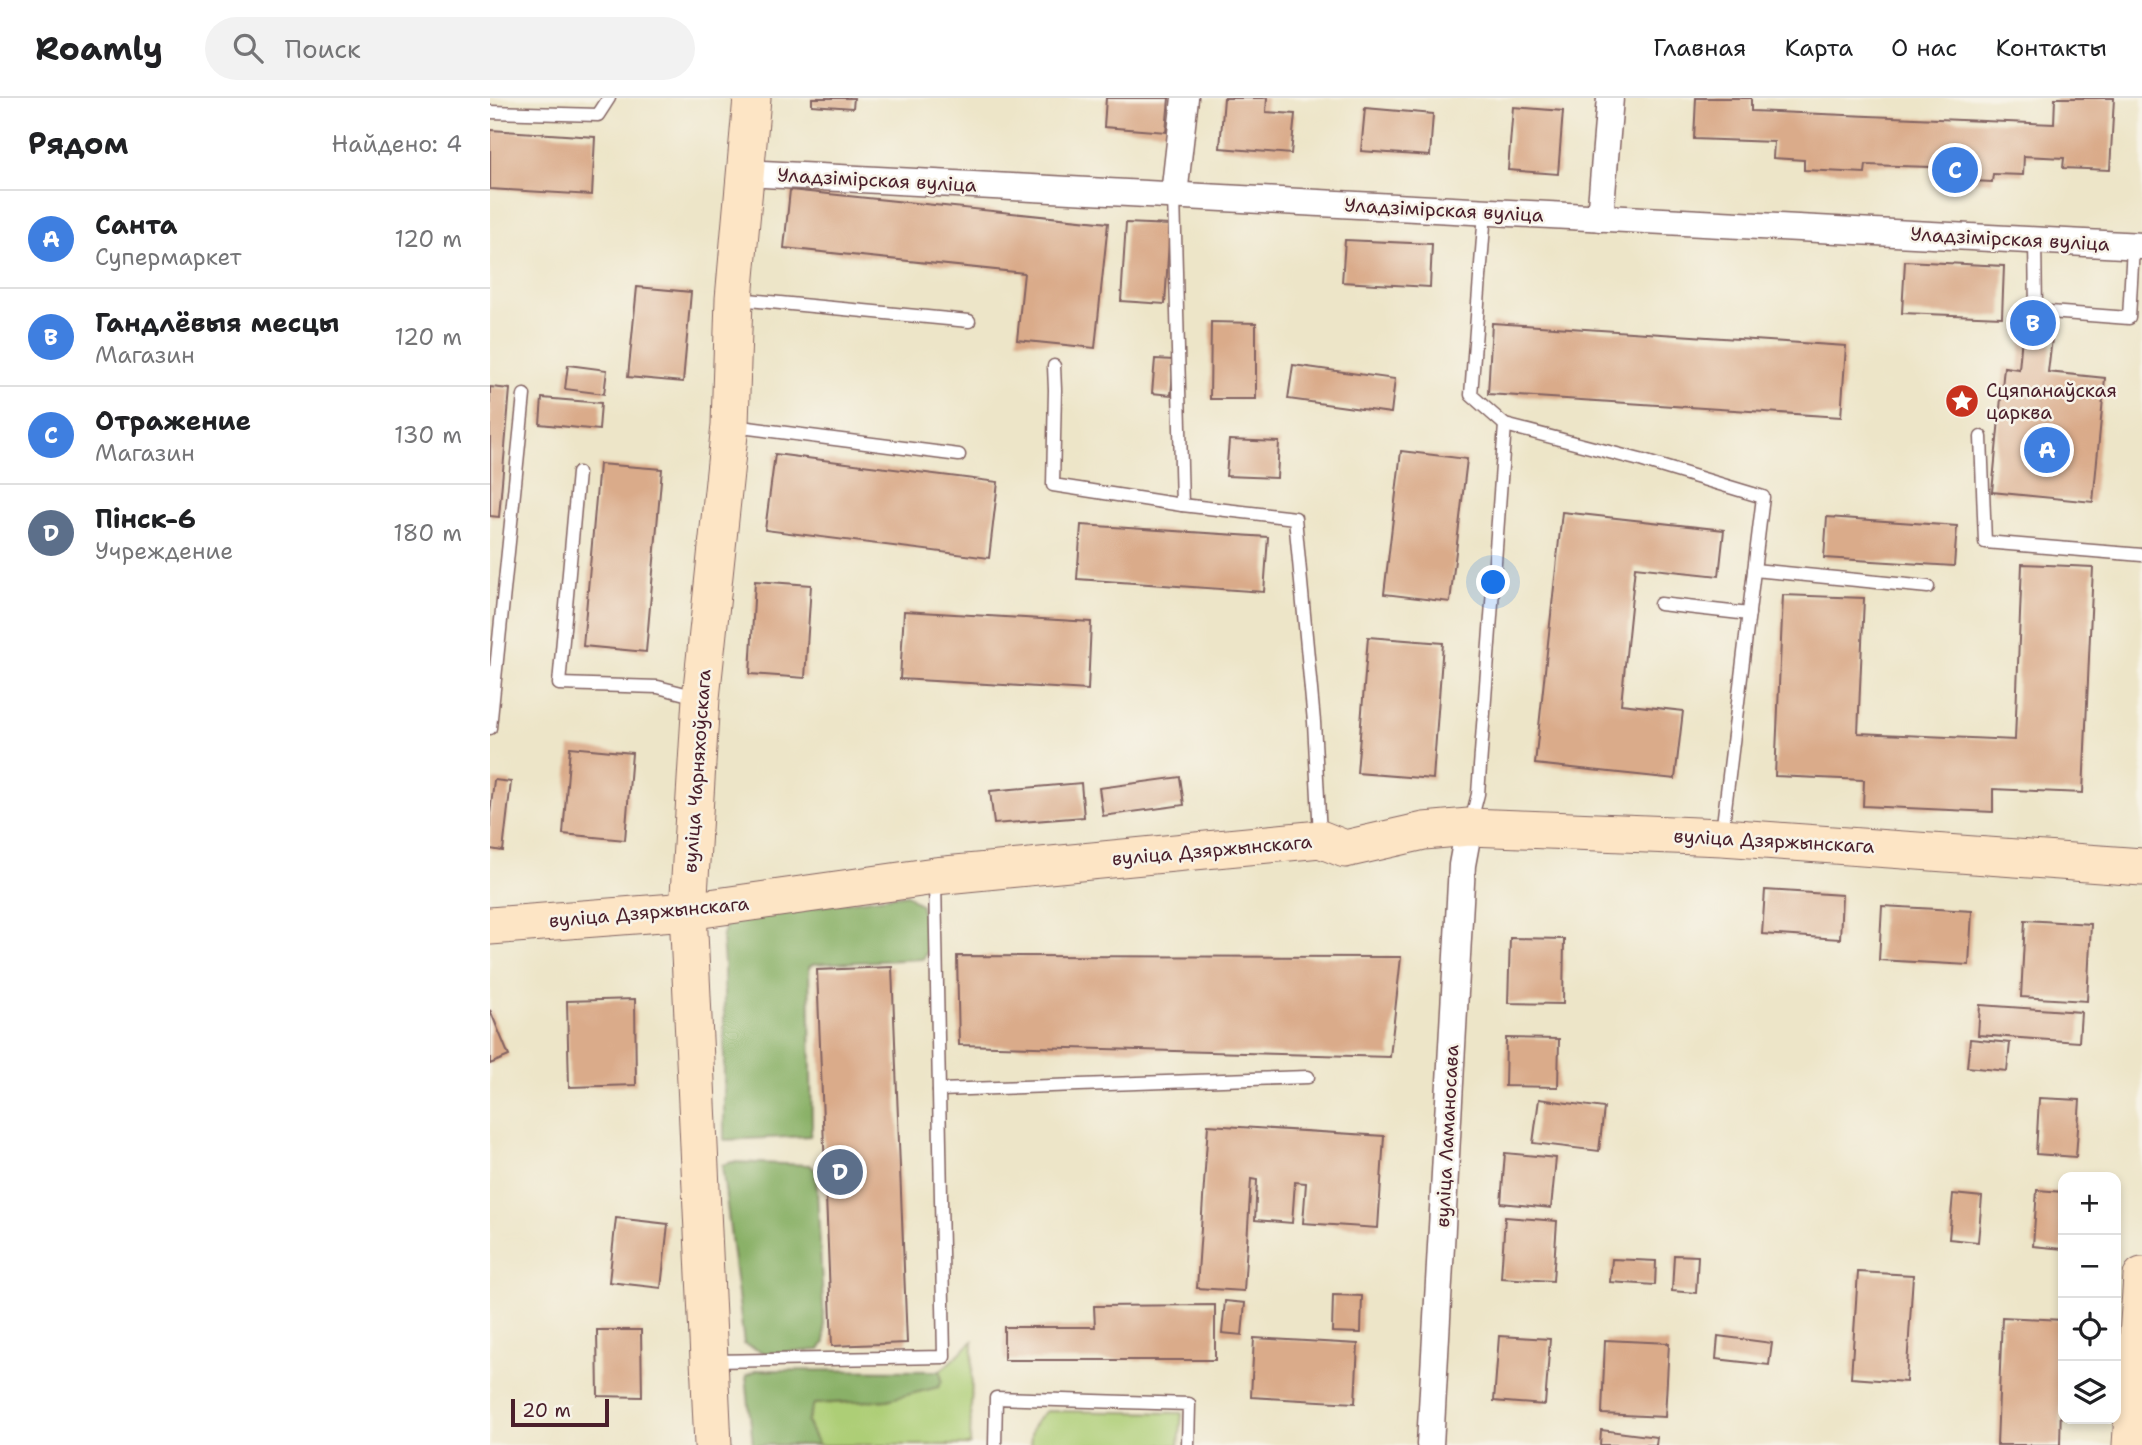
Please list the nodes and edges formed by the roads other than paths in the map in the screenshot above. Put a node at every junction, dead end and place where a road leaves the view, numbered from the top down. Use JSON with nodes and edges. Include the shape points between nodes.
{"nodes":[{"id":1,"x":609,"y":98,"type":"edge"},
{"id":2,"x":752,"y":98,"type":"edge"},
{"id":3,"x":1185,"y":98,"type":"edge"},
{"id":4,"x":1610,"y":98,"type":"edge"},
{"id":5,"x":490,"y":111,"type":"edge"},
{"id":6,"x":745,"y":173,"type":"junction"},
{"id":7,"x":1174,"y":195,"type":"junction"},
{"id":8,"x":1485,"y":212,"type":"junction"},
{"id":9,"x":1600,"y":218,"type":"junction"},
{"id":10,"x":2035,"y":240,"type":"junction"},
{"id":11,"x":2137,"y":246,"type":"edge"},
{"id":12,"x":734,"y":299,"type":"junction"},
{"id":13,"x":969,"y":321,"type":"dead end"},
{"id":14,"x":1054,"y":366,"type":"dead end"},
{"id":15,"x":524,"y":395,"type":"dead end"},
{"id":16,"x":730,"y":425,"type":"junction"},
{"id":17,"x":1504,"y":425,"type":"junction"},
{"id":18,"x":1981,"y":437,"type":"dead end"},
{"id":19,"x":959,"y":455,"type":"dead end"},
{"id":20,"x":578,"y":473,"type":"dead end"},
{"id":21,"x":1182,"y":505,"type":"junction"},
{"id":22,"x":2142,"y":555,"type":"edge"},
{"id":23,"x":1754,"y":569,"type":"junction"},
{"id":24,"x":1928,"y":587,"type":"dead end"},
{"id":25,"x":1660,"y":604,"type":"dead end"},
{"id":26,"x":1749,"y":614,"type":"junction"},
{"id":27,"x":701,"y":698,"type":"junction"},
{"id":28,"x":490,"y":728,"type":"edge"},
{"id":29,"x":1469,"y":827,"type":"junction"},
{"id":30,"x":1722,"y":837,"type":"junction"},
{"id":31,"x":1320,"y":839,"type":"junction"},
{"id":32,"x":2142,"y":867,"type":"edge"},
{"id":33,"x":935,"y":876,"type":"junction"},
{"id":34,"x":688,"y":911,"type":"junction"},
{"id":35,"x":490,"y":926,"type":"edge"},
{"id":36,"x":1308,"y":1077,"type":"dead end"},
{"id":37,"x":939,"y":1090,"type":"junction"},
{"id":38,"x":2142,"y":1276,"type":"edge"},
{"id":39,"x":708,"y":1361,"type":"junction"},
{"id":40,"x":713,"y":1445,"type":"edge"},
{"id":41,"x":995,"y":1445,"type":"edge"},
{"id":42,"x":1188,"y":1445,"type":"edge"},
{"id":43,"x":1430,"y":1445,"type":"edge"},
{"id":44,"x":2131,"y":1445,"type":"edge"}],
"edges":[{"from":1,"to":5,"type":"lane","via":[[598,115]]},
{"from":2,"to":6,"type":"street","name":"вуліца Чарняхоўскага"},
{"from":3,"to":7,"type":"street"},
{"from":4,"to":9,"type":"street"},
{"from":6,"to":7,"type":"street","name":"Уладзімірская вуліца"},
{"from":6,"to":12,"type":"street","name":"вуліца Чарняхоўскага"},
{"from":7,"to":8,"type":"street","name":"Уладзімірская вуліца"},
{"from":7,"to":21,"type":"lane"},
{"from":8,"to":9,"type":"street","name":"Уладзімірская вуліца"},
{"from":8,"to":17,"type":"lane","via":[[1471,395]]},
{"from":9,"to":10,"type":"street","name":"Уладзімірская вуліца"},
{"from":10,"to":11,"type":"street","name":"Уладзімірская вуліца"},
{"from":10,"to":11,"type":"lane","via":[[2036,311],[2129,318]]},
{"from":12,"to":13,"type":"lane"},
{"from":12,"to":16,"type":"street","name":"вуліца Чарняхоўскага"},
{"from":14,"to":21,"type":"lane","via":[[1053,485]]},
{"from":15,"to":28,"type":"lane"},
{"from":16,"to":19,"type":"lane"},
{"from":16,"to":27,"type":"street","name":"вуліца Чарняхоўскага"},
{"from":17,"to":23,"type":"lane","via":[[1763,497]]},
{"from":17,"to":29,"type":"lane","via":[[1478,794]]},
{"from":18,"to":22,"type":"lane","via":[[1985,542]]},
{"from":20,"to":27,"type":"lane","via":[[559,684],[658,687]]},
{"from":21,"to":31,"type":"lane","via":[[1295,518]]},
{"from":23,"to":24,"type":"lane"},
{"from":23,"to":26,"type":"lane"},
{"from":25,"to":26,"type":"lane"},
{"from":26,"to":30,"type":"lane"},
{"from":27,"to":34,"type":"street","name":"вуліца Чарняхоўскага"},
{"from":29,"to":30,"type":"street","name":"вуліца Дзяржынскага"},
{"from":29,"to":31,"type":"street","name":"вуліца Дзяржынскага","via":[[1424,831],[1345,849]]},
{"from":29,"to":43,"type":"street","name":"вуліца Ламаносава","via":[[1462,865]]},
{"from":30,"to":32,"type":"street","name":"вуліца Дзяржынскага"},
{"from":31,"to":33,"type":"street","name":"вуліца Дзяржынскага"},
{"from":33,"to":34,"type":"street","name":"вуліца Дзяржынскага"},
{"from":33,"to":37,"type":"lane"},
{"from":34,"to":35,"type":"street","name":"вуліца Дзяржынскага"},
{"from":34,"to":39,"type":"street","name":"вуліца Чарняхоўскага"},
{"from":36,"to":37,"type":"lane"},
{"from":37,"to":39,"type":"lane","via":[[944,1357]]},
{"from":38,"to":44,"type":"street"},
{"from":39,"to":40,"type":"street","name":"вуліца Чарняхоўскага"},
{"from":41,"to":42,"type":"lane","via":[[996,1398],[1189,1404]]}]}
